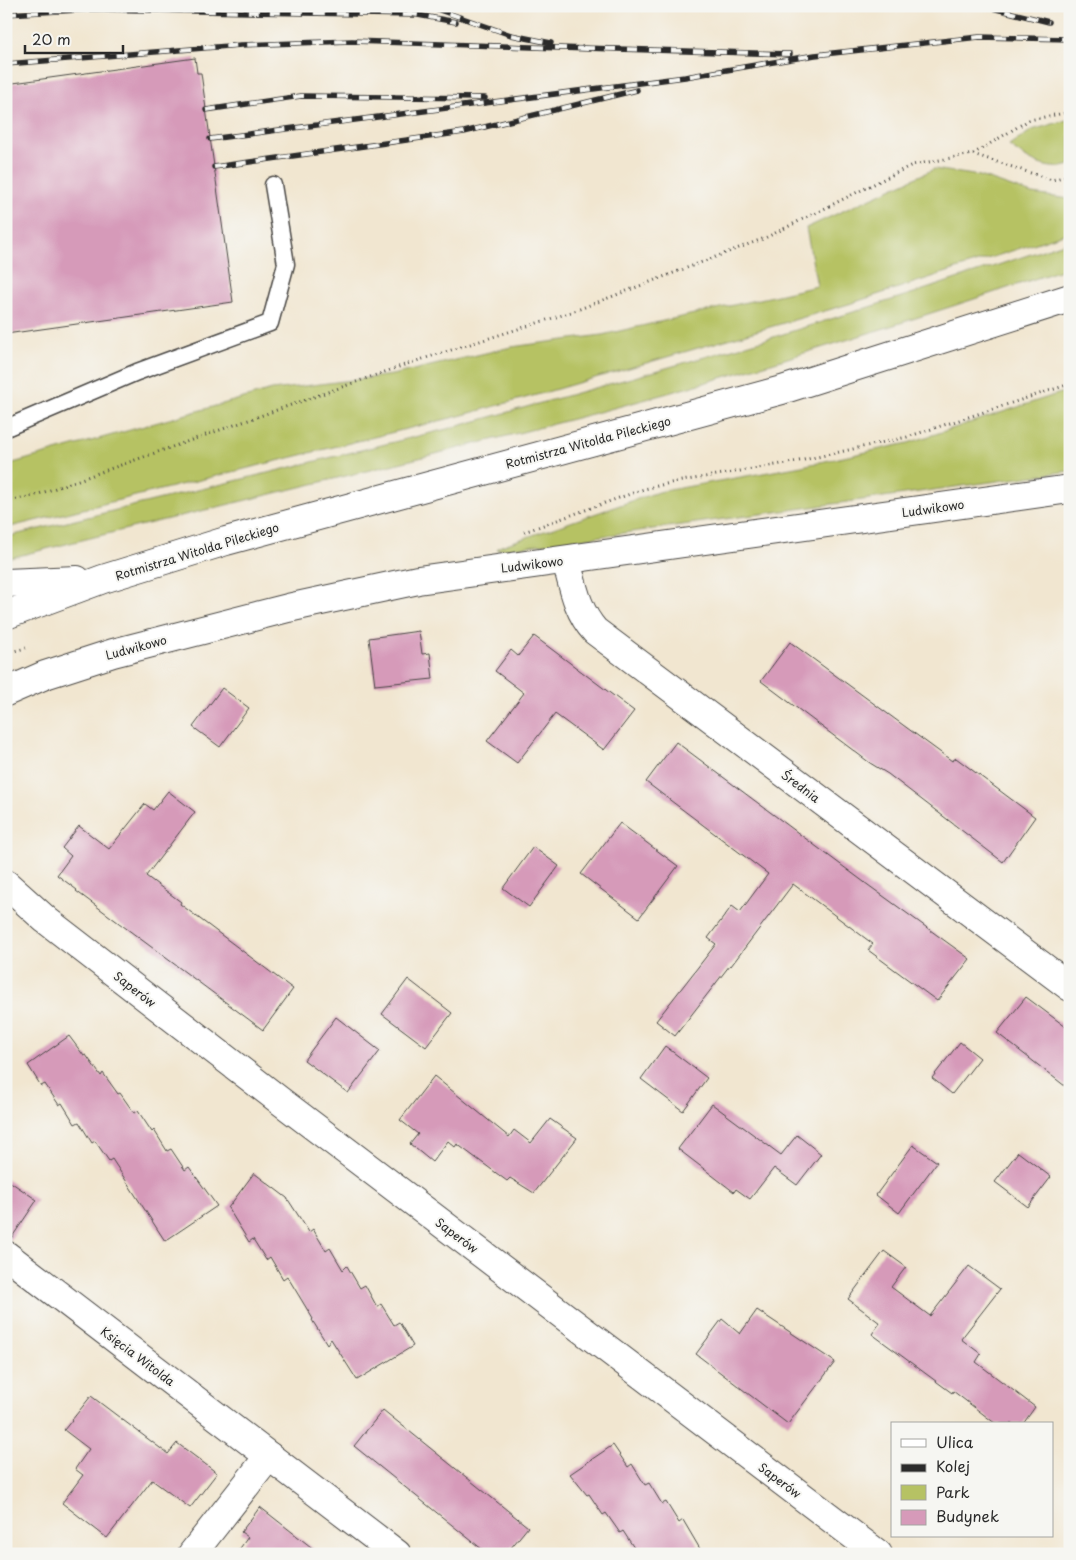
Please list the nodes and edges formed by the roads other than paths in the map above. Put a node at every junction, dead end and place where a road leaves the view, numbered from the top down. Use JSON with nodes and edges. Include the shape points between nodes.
{"nodes":[{"id":1,"x":273,"y":185,"type":"dead end"},
{"id":2,"x":1070,"y":298,"type":"edge"},
{"id":3,"x":6,"y":428,"type":"edge"},
{"id":4,"x":1070,"y":489,"type":"edge"},
{"id":5,"x":566,"y":560,"type":"junction"},
{"id":6,"x":103,"y":579,"type":"junction"},
{"id":7,"x":6,"y":583,"type":"edge"},
{"id":8,"x":6,"y":615,"type":"edge"},
{"id":9,"x":6,"y":692,"type":"edge"},
{"id":10,"x":6,"y":884,"type":"edge"},
{"id":11,"x":6,"y":898,"type":"edge"},
{"id":12,"x":38,"y":914,"type":"junction"},
{"id":13,"x":1070,"y":987,"type":"edge"},
{"id":14,"x":6,"y":1255,"type":"edge"},
{"id":15,"x":270,"y":1456,"type":"junction"},
{"id":16,"x":192,"y":1554,"type":"edge"},
{"id":17,"x":397,"y":1554,"type":"edge"},
{"id":18,"x":878,"y":1554,"type":"edge"}],
"edges":[{"from":1,"to":3,"type":"lane","via":[[286,264],[270,323],[137,372]]},
{"from":2,"to":6,"type":"street","name":"Rotmistrza Witolda Pileckiego","via":[[782,390],[226,541]]},
{"from":4,"to":5,"type":"street","name":"Ludwikowo"},
{"from":5,"to":9,"type":"street","name":"Ludwikowo","via":[[418,580],[288,608],[113,653],[45,675]]},
{"from":5,"to":13,"type":"street","name":"Średnia","via":[[581,611],[595,631]]},
{"from":6,"to":7,"type":"street","name":"Rotmistrza Witolda Pileckiego"},
{"from":6,"to":8,"type":"street","name":"Rotmistrza Witolda Pileckiego"},
{"from":10,"to":12,"type":"street","name":"Saperów"},
{"from":11,"to":12,"type":"street","name":"Saperów"},
{"from":12,"to":18,"type":"street","name":"Saperów"},
{"from":14,"to":15,"type":"street","name":"Księcia Witolda"},
{"from":15,"to":16,"type":"street"},
{"from":15,"to":17,"type":"street","name":"Księcia Witolda"}]}
